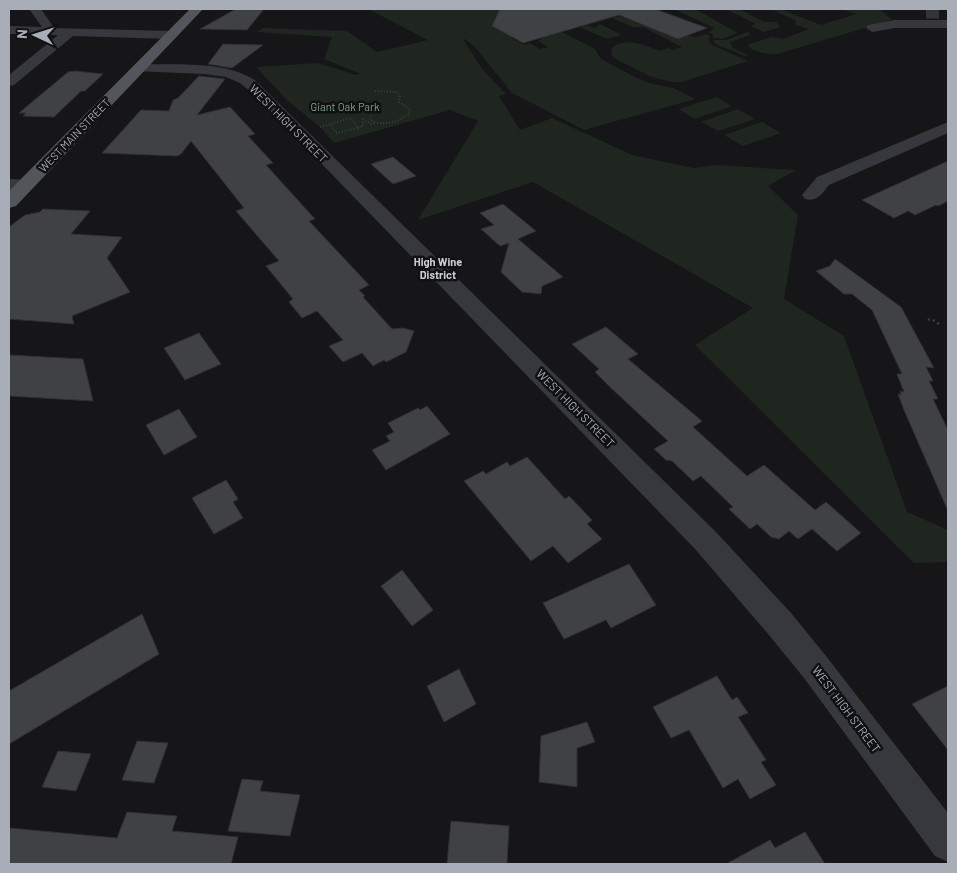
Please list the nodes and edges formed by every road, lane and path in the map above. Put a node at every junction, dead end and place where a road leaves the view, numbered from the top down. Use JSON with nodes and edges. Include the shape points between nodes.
{"nodes":[{"id":1,"x":35,"y":9,"type":"edge"},
{"id":2,"x":197,"y":9,"type":"edge"},
{"id":3,"x":945,"y":16,"type":"edge"},
{"id":4,"x":872,"y":28,"type":"dead end"},
{"id":5,"x":9,"y":30,"type":"edge"},
{"id":6,"x":51,"y":32,"type":"junction"},
{"id":7,"x":70,"y":32,"type":"junction"},
{"id":8,"x":170,"y":35,"type":"junction"},
{"id":9,"x":139,"y":68,"type":"junction"},
{"id":10,"x":9,"y":82,"type":"edge"},
{"id":11,"x":374,"y":90,"type":"dead end"},
{"id":12,"x":367,"y":107,"type":"dead end"},
{"id":13,"x":374,"y":123,"type":"junction"},
{"id":14,"x":330,"y":125,"type":"junction"},
{"id":15,"x":318,"y":127,"type":"dead end"},
{"id":16,"x":948,"y":127,"type":"edge"},
{"id":17,"x":358,"y":128,"type":"junction"},
{"id":18,"x":9,"y":184,"type":"edge"},
{"id":19,"x":26,"y":184,"type":"junction"},
{"id":20,"x":811,"y":195,"type":"dead end"},
{"id":21,"x":9,"y":202,"type":"edge"},
{"id":22,"x":931,"y":320,"type":"dead end"},
{"id":23,"x":939,"y":324,"type":"dead end"},
{"id":24,"x":948,"y":843,"type":"edge"}],
"edges":[{"from":1,"to":6,"type":"street"},
{"from":2,"to":8,"type":"main road","name":"WEST MAIN STREET"},
{"from":3,"to":4,"type":"street"},
{"from":5,"to":6,"type":"street"},
{"from":6,"to":7,"type":"street"},
{"from":7,"to":8,"type":"street"},
{"from":7,"to":10,"type":"street"},
{"from":8,"to":9,"type":"main road","name":"WEST MAIN STREET"},
{"from":9,"to":19,"type":"main road","name":"WEST MAIN STREET"},
{"from":9,"to":24,"type":"street","name":"WEST HIGH STREET","via":[[233,75],[261,93],[705,540],[815,667]]},
{"from":11,"to":13,"type":"path","via":[[396,92],[400,95],[399,102],[411,112],[398,120]]},
{"from":12,"to":13,"type":"path","via":[[372,109],[370,120]]},
{"from":13,"to":17,"type":"path","via":[[363,119],[363,126]]},
{"from":14,"to":15,"type":"path"},
{"from":14,"to":17,"type":"path","via":[[336,133]]},
{"from":14,"to":17,"type":"path","via":[[351,118]]},
{"from":16,"to":20,"type":"street","via":[[823,181]]},
{"from":18,"to":19,"type":"street"},
{"from":19,"to":21,"type":"main road","name":"WEST MAIN STREET"},
{"from":22,"to":23,"type":"path"}]}
